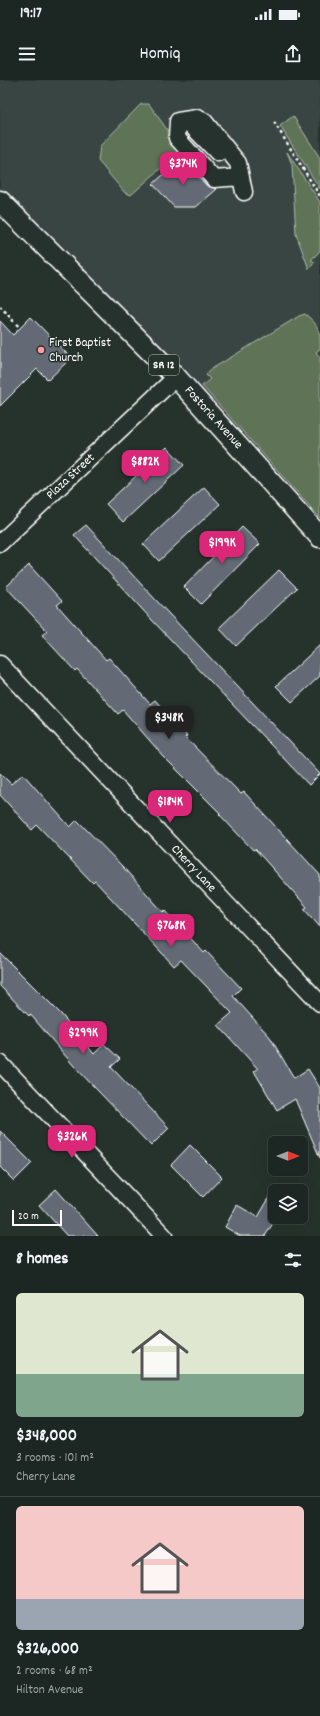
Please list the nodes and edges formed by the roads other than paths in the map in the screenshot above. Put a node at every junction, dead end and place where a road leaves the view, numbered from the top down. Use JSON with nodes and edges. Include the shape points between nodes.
{"nodes":[{"id":1,"x":182,"y":120,"type":"joint"},
{"id":2,"x":0,"y":201,"type":"edge"},
{"id":3,"x":176,"y":377,"type":"junction"},
{"id":4,"x":320,"y":537,"type":"edge"},
{"id":5,"x":0,"y":543,"type":"edge"},
{"id":6,"x":0,"y":664,"type":"edge"},
{"id":7,"x":320,"y":1003,"type":"edge"},
{"id":8,"x":0,"y":1063,"type":"edge"},
{"id":9,"x":164,"y":1236,"type":"edge"}],
"edges":[{"from":1,"to":1,"type":"street","via":[[197,118],[204,121],[238,163],[237,182],[182,130]]},
{"from":2,"to":3,"type":"main road","name":"Fostoria Avenue","number":"SR 12"},
{"from":3,"to":4,"type":"main road","name":"Fostoria Avenue","number":"SR 12"},
{"from":3,"to":5,"type":"street","name":"Plaza Street"},
{"from":6,"to":7,"type":"street","name":"Cherry Lane"},
{"from":8,"to":9,"type":"street"}]}
